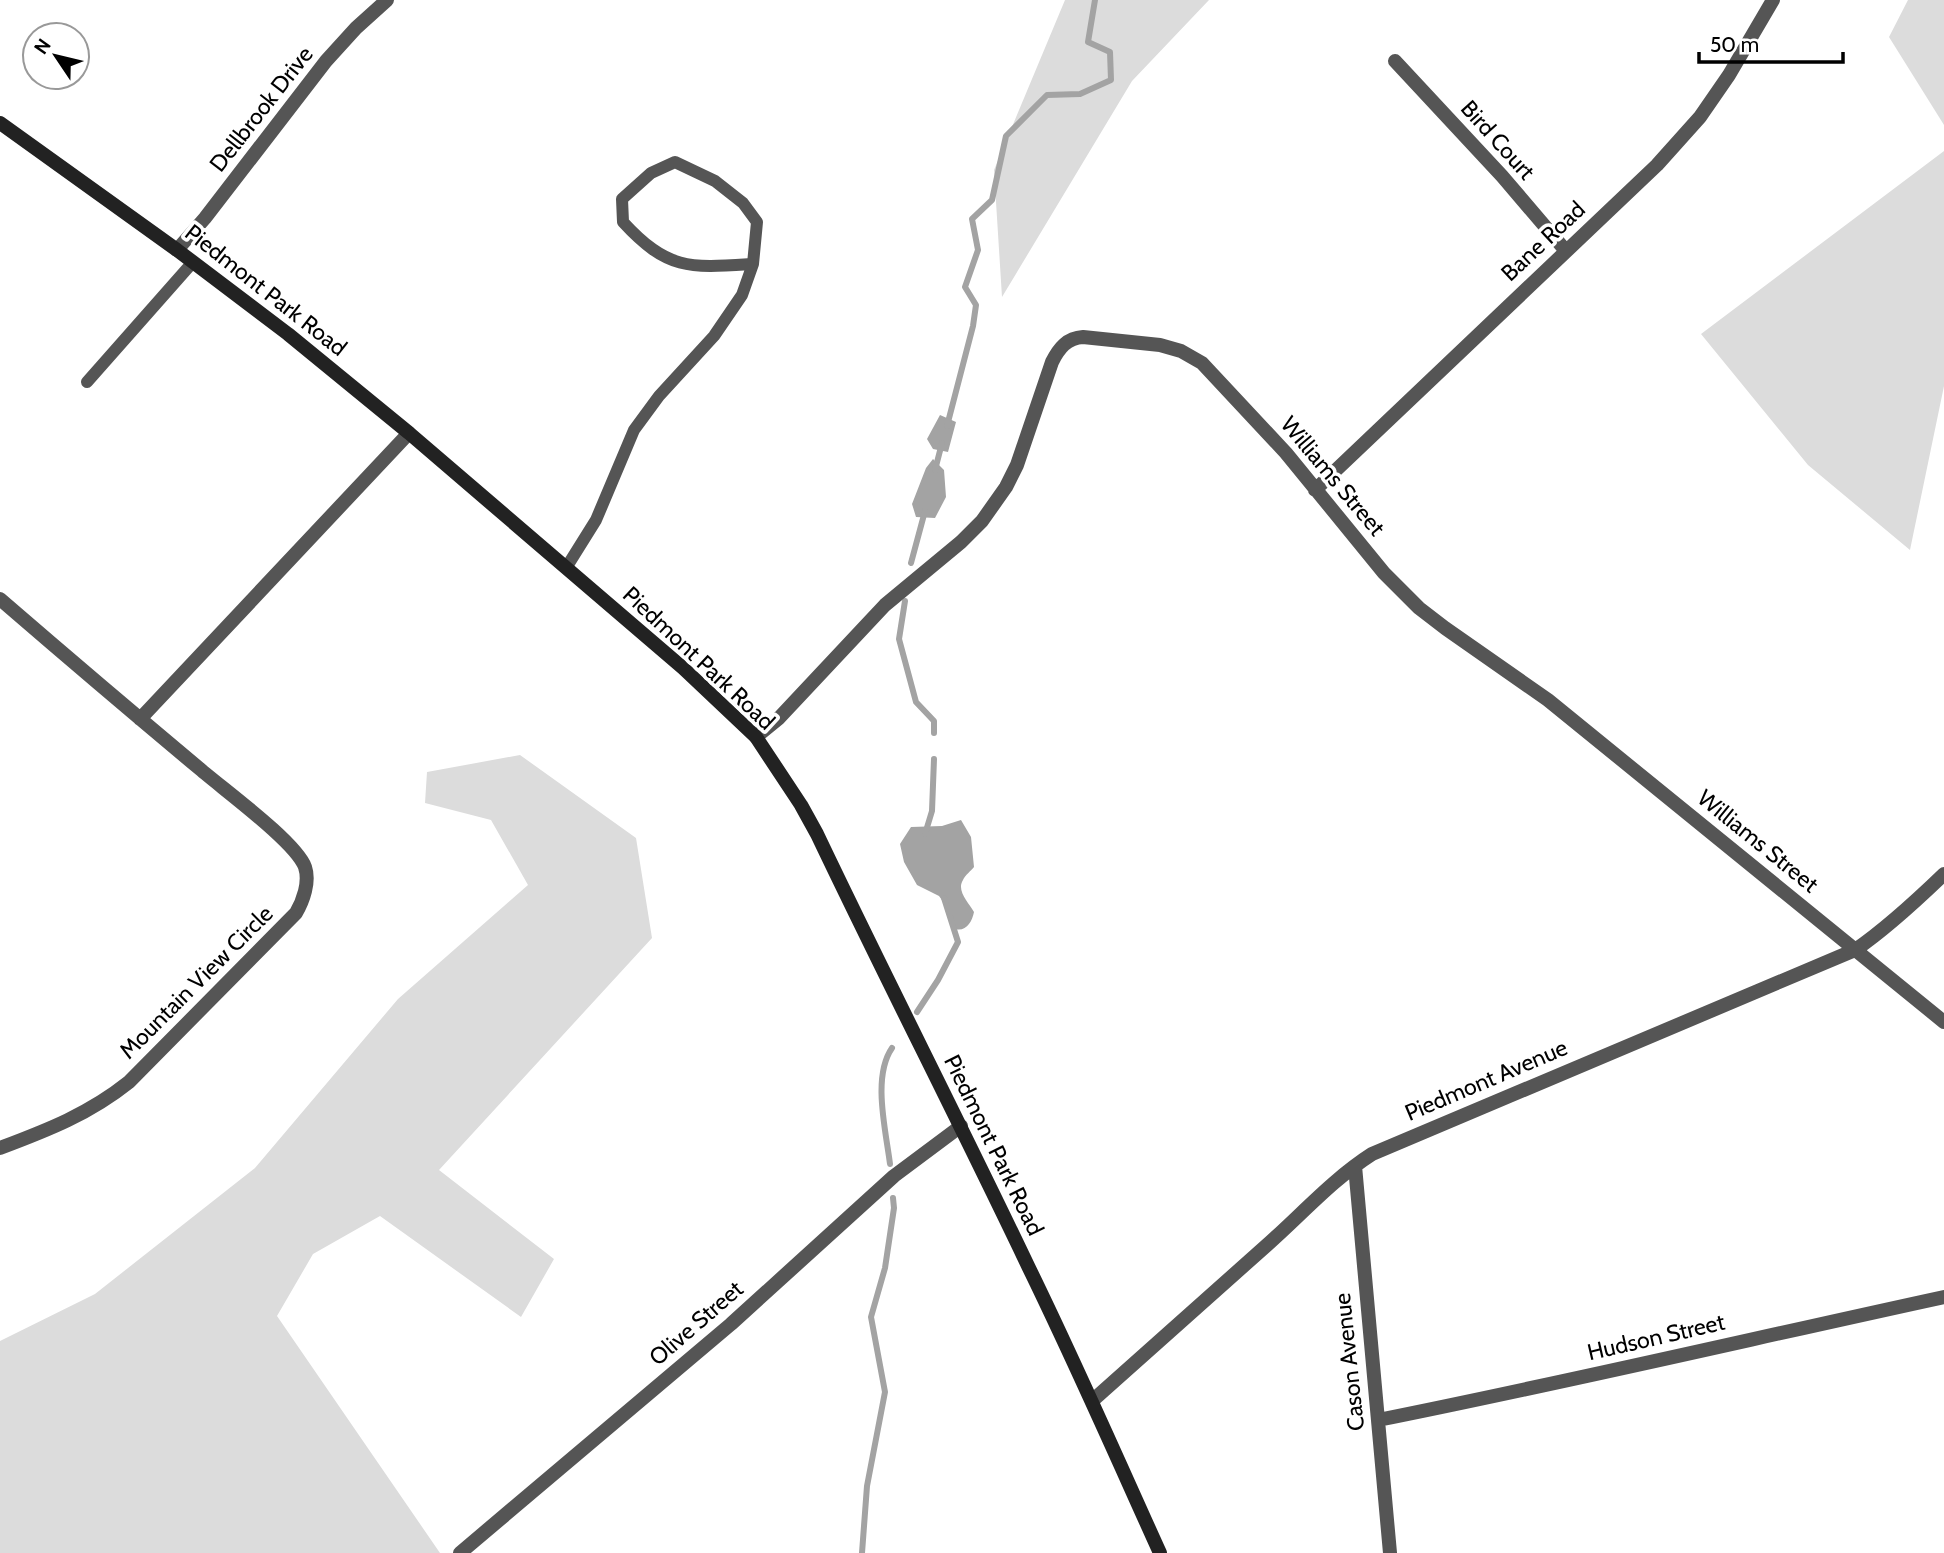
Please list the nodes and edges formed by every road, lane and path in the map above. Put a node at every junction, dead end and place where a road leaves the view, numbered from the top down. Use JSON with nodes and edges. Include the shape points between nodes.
{"nodes":[{"id":1,"x":387,"y":0,"type":"edge"},
{"id":2,"x":1773,"y":0,"type":"edge"},
{"id":3,"x":1395,"y":61,"type":"dead end"},
{"id":4,"x":1,"y":127,"type":"edge"},
{"id":5,"x":177,"y":250,"type":"junction"},
{"id":6,"x":1566,"y":251,"type":"junction"},
{"id":7,"x":193,"y":262,"type":"junction"},
{"id":8,"x":753,"y":264,"type":"junction"},
{"id":9,"x":87,"y":382,"type":"dead end"},
{"id":10,"x":409,"y":433,"type":"junction"},
{"id":11,"x":1315,"y":490,"type":"junction"},
{"id":12,"x":566,"y":568,"type":"junction"},
{"id":13,"x":0,"y":599,"type":"edge"},
{"id":14,"x":140,"y":719,"type":"junction"},
{"id":15,"x":756,"y":737,"type":"junction"},
{"id":16,"x":1944,"y":874,"type":"edge"},
{"id":17,"x":1855,"y":950,"type":"junction"},
{"id":18,"x":1944,"y":1021,"type":"edge"},
{"id":19,"x":961,"y":1126,"type":"junction"},
{"id":20,"x":0,"y":1148,"type":"edge"},
{"id":21,"x":1355,"y":1166,"type":"junction"},
{"id":22,"x":1944,"y":1297,"type":"edge"},
{"id":23,"x":1092,"y":1401,"type":"junction"},
{"id":24,"x":1378,"y":1420,"type":"junction"},
{"id":25,"x":460,"y":1553,"type":"edge"},
{"id":26,"x":1160,"y":1553,"type":"edge"},
{"id":27,"x":1390,"y":1553,"type":"edge"}],
"edges":[{"from":1,"to":5,"type":"street","name":"Dellbrook Drive","via":[[327,61]]},
{"from":2,"to":6,"type":"street","name":"Bane Road","via":[[1700,117],[1657,165]]},
{"from":3,"to":6,"type":"street","name":"Bird Court"},
{"from":4,"to":5,"type":"street","name":"Piedmont Park Road"},
{"from":5,"to":7,"type":"street","name":"Piedmont Park Road"},
{"from":6,"to":11,"type":"street","name":"Bane Road"},
{"from":7,"to":9,"type":"lane"},
{"from":7,"to":10,"type":"street","name":"Piedmont Park Road"},
{"from":8,"to":8,"type":"lane","via":[[757,222],[744,203],[715,181],[675,162],[651,173],[622,199],[623,222],[640,241],[673,262],[702,267]]},
{"from":8,"to":12,"type":"lane","via":[[742,295],[714,336],[634,430],[596,520]]},
{"from":10,"to":12,"type":"street","name":"Piedmont Park Road"},
{"from":10,"to":14,"type":"street"},
{"from":11,"to":15,"type":"street","name":"Williams Street","via":[[1202,363],[1160,345],[1075,337],[1057,352],[1017,466],[982,521],[886,605]]},
{"from":11,"to":17,"type":"street","name":"Williams Street","via":[[1419,608],[1548,700]]},
{"from":12,"to":15,"type":"street","name":"Piedmont Park Road"},
{"from":13,"to":14,"type":"street","name":"Mountain View Circle"},
{"from":14,"to":20,"type":"street","name":"Mountain View Circle","via":[[278,834],[300,858],[307,875],[301,905],[130,1082],[90,1110]]},
{"from":15,"to":19,"type":"street","name":"Piedmont Park Road","via":[[817,834]]},
{"from":16,"to":17,"type":"street","name":"Piedmont Avenue"},
{"from":17,"to":18,"type":"street","name":"Williams Street"},
{"from":17,"to":21,"type":"street","name":"Piedmont Avenue","via":[[1398,1142]]},
{"from":19,"to":23,"type":"street","name":"Piedmont Park Road"},
{"from":19,"to":25,"type":"street","name":"Olive Street","via":[[894,1176],[731,1324]]},
{"from":21,"to":23,"type":"street","name":"Piedmont Avenue"},
{"from":21,"to":24,"type":"street","name":"Cason Avenue"},
{"from":22,"to":24,"type":"street","name":"Hudson Street"},
{"from":23,"to":26,"type":"street","name":"Piedmont Park Road"},
{"from":24,"to":27,"type":"street","name":"Cason Avenue"}]}
